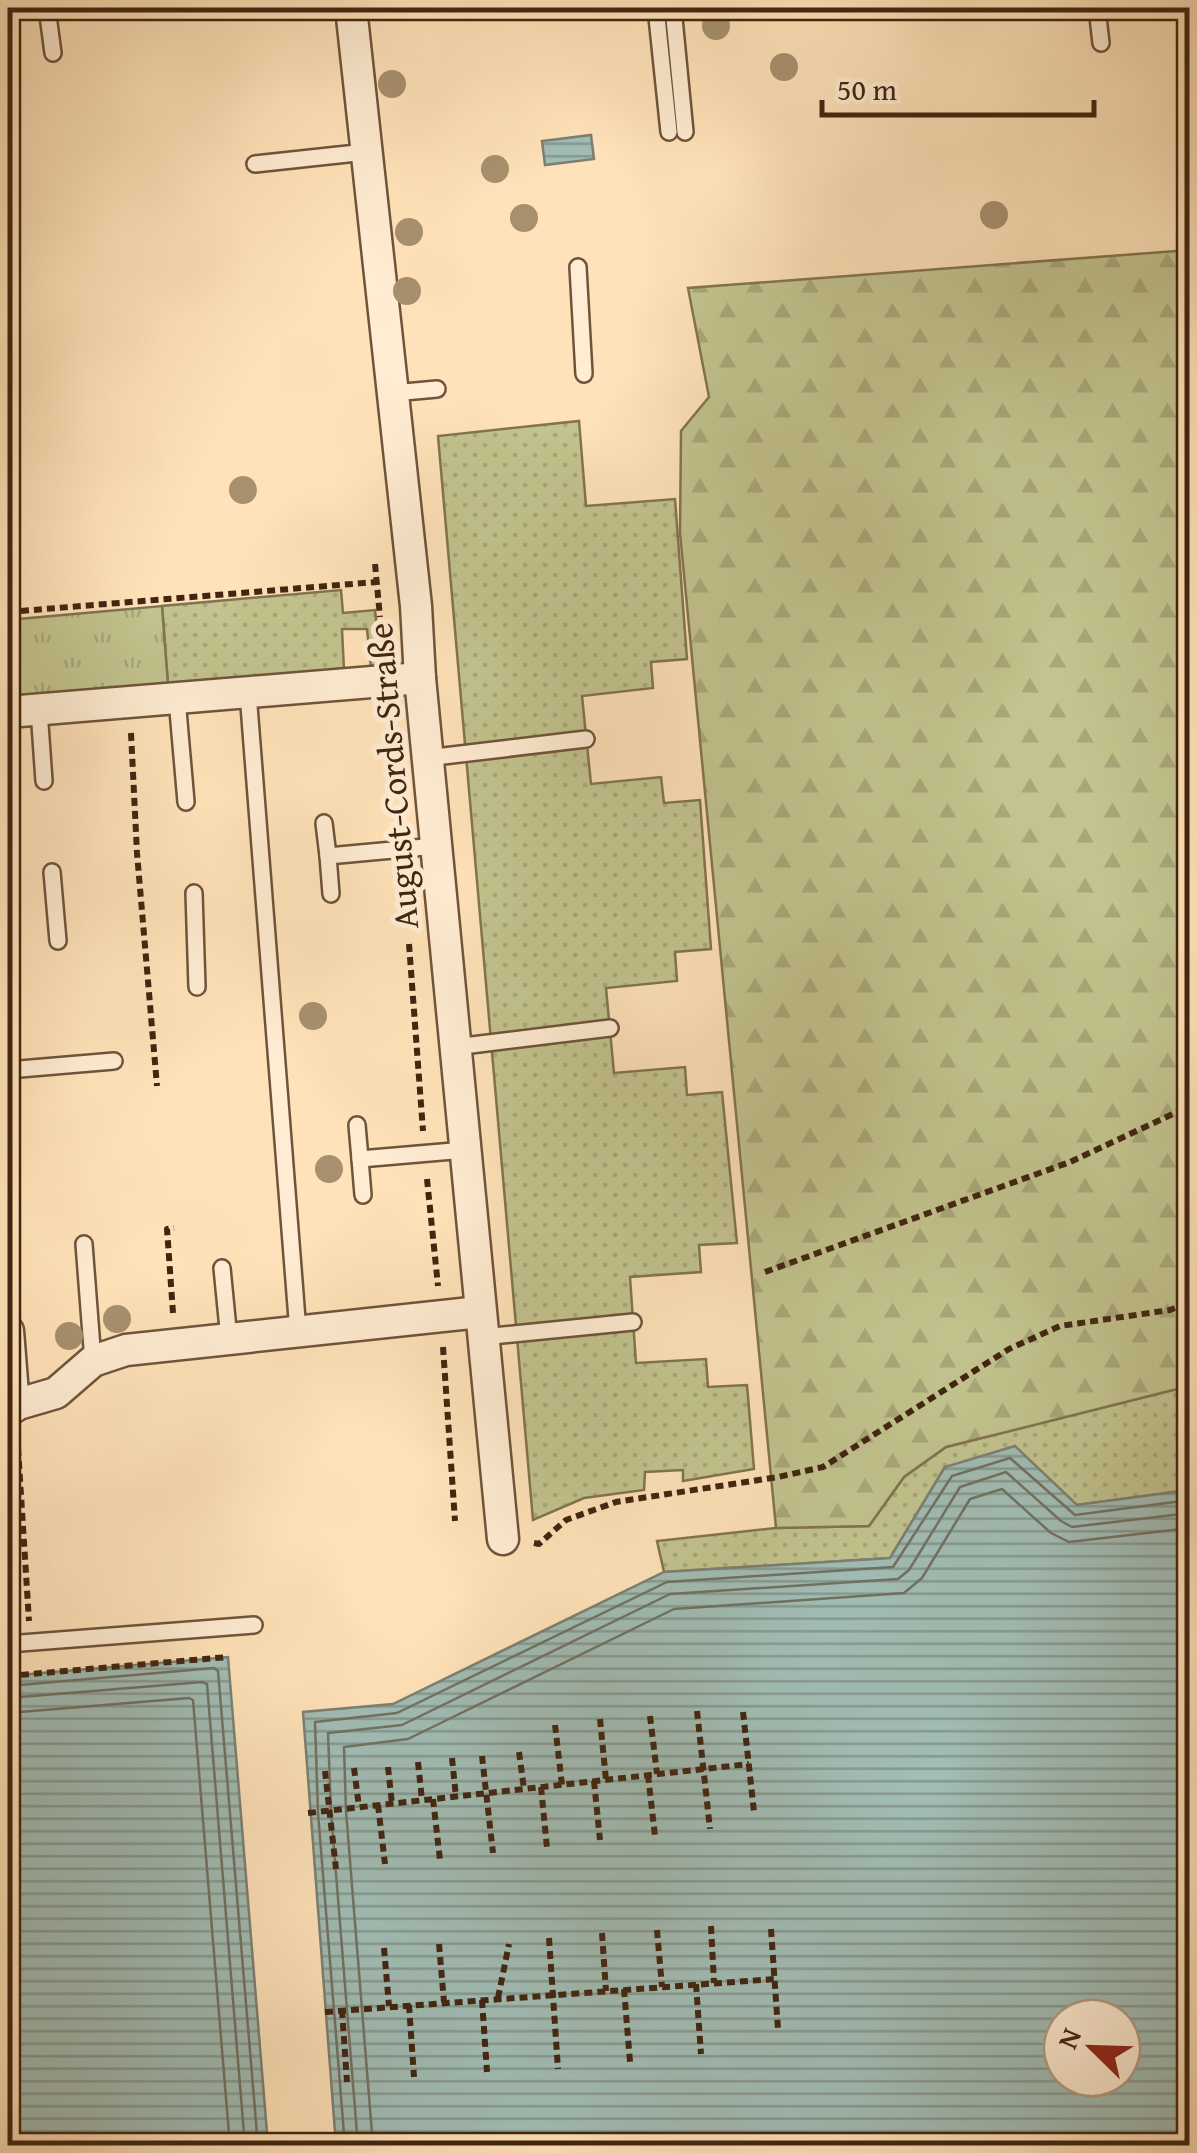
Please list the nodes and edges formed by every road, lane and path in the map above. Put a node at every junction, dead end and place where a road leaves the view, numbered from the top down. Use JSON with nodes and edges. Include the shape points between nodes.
{"nodes":[{"id":1,"x":47,"y":8,"type":"edge"},
{"id":2,"x":351,"y":8,"type":"edge"},
{"id":3,"x":656,"y":8,"type":"edge"},
{"id":4,"x":673,"y":8,"type":"edge"},
{"id":5,"x":1097,"y":8,"type":"edge"},
{"id":6,"x":1101,"y":43,"type":"dead end"},
{"id":7,"x":53,"y":53,"type":"dead end"},
{"id":8,"x":366,"y":152,"type":"junction"},
{"id":9,"x":255,"y":164,"type":"dead end"},
{"id":10,"x":578,"y":267,"type":"dead end"},
{"id":11,"x":584,"y":374,"type":"dead end"},
{"id":12,"x":437,"y":389,"type":"dead end"},
{"id":13,"x":393,"y":393,"type":"junction"},
{"id":14,"x":376,"y":582,"type":"dead end"},
{"id":15,"x":8,"y":612,"type":"edge"},
{"id":16,"x":420,"y":678,"type":"junction"},
{"id":17,"x":248,"y":693,"type":"junction"},
{"id":18,"x":177,"y":699,"type":"junction"},
{"id":19,"x":130,"y":702,"type":"junction"},
{"id":20,"x":38,"y":710,"type":"junction"},
{"id":21,"x":8,"y":712,"type":"edge"},
{"id":22,"x":586,"y":739,"type":"dead end"},
{"id":23,"x":428,"y":758,"type":"junction"},
{"id":24,"x":44,"y":781,"type":"dead end"},
{"id":25,"x":186,"y":802,"type":"dead end"},
{"id":26,"x":324,"y":823,"type":"dead end"},
{"id":27,"x":436,"y":846,"type":"junction"},
{"id":28,"x":328,"y":856,"type":"junction"},
{"id":29,"x":52,"y":872,"type":"dead end"},
{"id":30,"x":194,"y":893,"type":"dead end"},
{"id":31,"x":330,"y":894,"type":"dead end"},
{"id":32,"x":408,"y":925,"type":"dead end"},
{"id":33,"x":58,"y":941,"type":"dead end"},
{"id":34,"x":197,"y":986,"type":"dead end"},
{"id":35,"x":610,"y":1028,"type":"dead end"},
{"id":36,"x":455,"y":1047,"type":"junction"},
{"id":37,"x":114,"y":1061,"type":"dead end"},
{"id":38,"x":8,"y":1070,"type":"edge"},
{"id":39,"x":157,"y":1086,"type":"dead end"},
{"id":40,"x":1190,"y":1106,"type":"edge"},
{"id":41,"x":357,"y":1125,"type":"dead end"},
{"id":42,"x":465,"y":1150,"type":"junction"},
{"id":43,"x":424,"y":1153,"type":"junction"},
{"id":44,"x":360,"y":1159,"type":"junction"},
{"id":45,"x":362,"y":1195,"type":"dead end"},
{"id":46,"x":174,"y":1228,"type":"dead end"},
{"id":47,"x":84,"y":1244,"type":"dead end"},
{"id":48,"x":222,"y":1268,"type":"dead end"},
{"id":49,"x":765,"y":1272,"type":"dead end"},
{"id":50,"x":438,"y":1292,"type":"dead end"},
{"id":51,"x":1190,"y":1302,"type":"edge"},
{"id":52,"x":633,"y":1322,"type":"dead end"},
{"id":53,"x":482,"y":1324,"type":"junction"},
{"id":54,"x":8,"y":1332,"type":"edge"},
{"id":55,"x":298,"y":1332,"type":"junction"},
{"id":56,"x":228,"y":1340,"type":"junction"},
{"id":57,"x":442,"y":1341,"type":"dead end"},
{"id":58,"x":175,"y":1344,"type":"junction"},
{"id":59,"x":93,"y":1361,"type":"junction"},
{"id":60,"x":11,"y":1407,"type":"edge"},
{"id":61,"x":18,"y":1448,"type":"dead end"},
{"id":62,"x":456,"y":1520,"type":"dead end"},
{"id":63,"x":502,"y":1539,"type":"dead end"},
{"id":64,"x":539,"y":1544,"type":"dead end"},
{"id":65,"x":27,"y":1596,"type":"dead end"},
{"id":66,"x":254,"y":1626,"type":"dead end"},
{"id":67,"x":8,"y":1644,"type":"edge"},
{"id":68,"x":228,"y":1657,"type":"dead end"},
{"id":69,"x":8,"y":1676,"type":"edge"},
{"id":70,"x":697,"y":1710,"type":"dead end"},
{"id":71,"x":743,"y":1712,"type":"dead end"},
{"id":72,"x":650,"y":1716,"type":"dead end"},
{"id":73,"x":600,"y":1719,"type":"dead end"},
{"id":74,"x":555,"y":1725,"type":"dead end"},
{"id":75,"x":519,"y":1752,"type":"dead end"},
{"id":76,"x":482,"y":1756,"type":"dead end"},
{"id":77,"x":452,"y":1758,"type":"dead end"},
{"id":78,"x":418,"y":1762,"type":"dead end"},
{"id":79,"x":749,"y":1764,"type":"junction"},
{"id":80,"x":388,"y":1766,"type":"dead end"},
{"id":81,"x":354,"y":1768,"type":"dead end"},
{"id":82,"x":704,"y":1769,"type":"junction"},
{"id":83,"x":325,"y":1771,"type":"dead end"},
{"id":84,"x":652,"y":1775,"type":"junction"},
{"id":85,"x":606,"y":1780,"type":"junction"},
{"id":86,"x":594,"y":1781,"type":"junction"},
{"id":87,"x":562,"y":1785,"type":"junction"},
{"id":88,"x":541,"y":1787,"type":"junction"},
{"id":89,"x":524,"y":1789,"type":"junction"},
{"id":90,"x":486,"y":1793,"type":"junction"},
{"id":91,"x":456,"y":1796,"type":"junction"},
{"id":92,"x":433,"y":1799,"type":"junction"},
{"id":93,"x":422,"y":1800,"type":"junction"},
{"id":94,"x":392,"y":1804,"type":"junction"},
{"id":95,"x":378,"y":1806,"type":"junction"},
{"id":96,"x":358,"y":1808,"type":"junction"},
{"id":97,"x":329,"y":1811,"type":"junction"},
{"id":98,"x":754,"y":1812,"type":"dead end"},
{"id":99,"x":308,"y":1814,"type":"dead end"},
{"id":100,"x":710,"y":1829,"type":"dead end"},
{"id":101,"x":654,"y":1836,"type":"dead end"},
{"id":102,"x":600,"y":1840,"type":"dead end"},
{"id":103,"x":548,"y":1848,"type":"dead end"},
{"id":104,"x":494,"y":1853,"type":"dead end"},
{"id":105,"x":440,"y":1860,"type":"dead end"},
{"id":106,"x":384,"y":1864,"type":"dead end"},
{"id":107,"x":336,"y":1870,"type":"dead end"},
{"id":108,"x":710,"y":1926,"type":"dead end"},
{"id":109,"x":771,"y":1929,"type":"dead end"},
{"id":110,"x":657,"y":1930,"type":"dead end"},
{"id":111,"x":602,"y":1933,"type":"dead end"},
{"id":112,"x":549,"y":1938,"type":"dead end"},
{"id":113,"x":440,"y":1944,"type":"dead end"},
{"id":114,"x":509,"y":1944,"type":"dead end"},
{"id":115,"x":384,"y":1948,"type":"dead end"},
{"id":116,"x":774,"y":1979,"type":"junction"},
{"id":117,"x":714,"y":1983,"type":"junction"},
{"id":118,"x":696,"y":1984,"type":"junction"},
{"id":119,"x":662,"y":1987,"type":"junction"},
{"id":120,"x":624,"y":1989,"type":"junction"},
{"id":121,"x":606,"y":1990,"type":"junction"},
{"id":122,"x":553,"y":1994,"type":"junction"},
{"id":123,"x":498,"y":1998,"type":"junction"},
{"id":124,"x":482,"y":2000,"type":"junction"},
{"id":125,"x":444,"y":2002,"type":"junction"},
{"id":126,"x":408,"y":2005,"type":"junction"},
{"id":127,"x":389,"y":2006,"type":"junction"},
{"id":128,"x":342,"y":2010,"type":"junction"},
{"id":129,"x":325,"y":2012,"type":"dead end"},
{"id":130,"x":778,"y":2030,"type":"dead end"},
{"id":131,"x":701,"y":2054,"type":"dead end"},
{"id":132,"x":630,"y":2062,"type":"dead end"},
{"id":133,"x":558,"y":2069,"type":"dead end"},
{"id":134,"x":487,"y":2072,"type":"dead end"},
{"id":135,"x":414,"y":2077,"type":"dead end"},
{"id":136,"x":347,"y":2082,"type":"dead end"}],
"edges":[{"from":1,"to":7,"type":"lane"},
{"from":2,"to":8,"type":"street","name":"August-Cords-Straße"},
{"from":3,"to":4,"type":"lane","via":[[677,132]]},
{"from":5,"to":6,"type":"lane"},
{"from":8,"to":9,"type":"lane"},
{"from":8,"to":13,"type":"street","name":"August-Cords-Straße"},
{"from":10,"to":11,"type":"lane"},
{"from":12,"to":13,"type":"lane"},
{"from":13,"to":16,"type":"street","name":"August-Cords-Straße"},
{"from":14,"to":15,"type":"path"},
{"from":16,"to":17,"type":"street"},
{"from":16,"to":23,"type":"street","name":"August-Cords-Straße"},
{"from":17,"to":18,"type":"street"},
{"from":17,"to":55,"type":"lane"},
{"from":18,"to":19,"type":"street"},
{"from":18,"to":25,"type":"lane"},
{"from":19,"to":20,"type":"street"},
{"from":19,"to":39,"type":"path"},
{"from":20,"to":21,"type":"street"},
{"from":20,"to":24,"type":"lane"},
{"from":22,"to":23,"type":"lane"},
{"from":23,"to":27,"type":"street","name":"August-Cords-Straße"},
{"from":26,"to":28,"type":"lane"},
{"from":27,"to":28,"type":"lane"},
{"from":27,"to":36,"type":"street","name":"August-Cords-Straße"},
{"from":28,"to":31,"type":"lane"},
{"from":29,"to":33,"type":"lane"},
{"from":30,"to":34,"type":"lane"},
{"from":32,"to":43,"type":"path"},
{"from":35,"to":36,"type":"lane"},
{"from":36,"to":42,"type":"street","name":"August-Cords-Straße"},
{"from":37,"to":38,"type":"lane"},
{"from":40,"to":49,"type":"path","via":[[1070,1162]]},
{"from":41,"to":44,"type":"lane"},
{"from":42,"to":43,"type":"lane"},
{"from":42,"to":53,"type":"street","name":"August-Cords-Straße"},
{"from":43,"to":44,"type":"lane"},
{"from":43,"to":50,"type":"path"},
{"from":44,"to":45,"type":"lane"},
{"from":46,"to":58,"type":"path","via":[[167,1229]]},
{"from":47,"to":59,"type":"lane"},
{"from":48,"to":56,"type":"lane"},
{"from":51,"to":64,"type":"path","via":[[1060,1326],[1009,1349],[822,1467],[616,1502],[566,1520]]},
{"from":52,"to":53,"type":"lane"},
{"from":53,"to":55,"type":"street"},
{"from":53,"to":63,"type":"street","name":"August-Cords-Straße"},
{"from":54,"to":60,"type":"street"},
{"from":55,"to":56,"type":"street"},
{"from":56,"to":58,"type":"street"},
{"from":57,"to":62,"type":"path"},
{"from":58,"to":59,"type":"street"},
{"from":59,"to":60,"type":"street","via":[[56,1393]]},
{"from":61,"to":65,"type":"path"},
{"from":66,"to":67,"type":"lane"},
{"from":68,"to":69,"type":"path"},
{"from":70,"to":82,"type":"path"},
{"from":71,"to":79,"type":"path"},
{"from":72,"to":84,"type":"path"},
{"from":73,"to":85,"type":"path"},
{"from":74,"to":87,"type":"path"},
{"from":75,"to":89,"type":"path"},
{"from":76,"to":90,"type":"path"},
{"from":77,"to":91,"type":"path"},
{"from":78,"to":93,"type":"path"},
{"from":79,"to":82,"type":"path"},
{"from":79,"to":98,"type":"path"},
{"from":80,"to":94,"type":"path"},
{"from":81,"to":96,"type":"path"},
{"from":82,"to":84,"type":"path"},
{"from":82,"to":100,"type":"path"},
{"from":83,"to":97,"type":"path"},
{"from":84,"to":85,"type":"path"},
{"from":84,"to":101,"type":"path"},
{"from":85,"to":86,"type":"path"},
{"from":86,"to":87,"type":"path"},
{"from":86,"to":102,"type":"path"},
{"from":87,"to":88,"type":"path"},
{"from":88,"to":89,"type":"path"},
{"from":88,"to":103,"type":"path"},
{"from":89,"to":90,"type":"path"},
{"from":90,"to":91,"type":"path"},
{"from":90,"to":104,"type":"path"},
{"from":91,"to":92,"type":"path"},
{"from":92,"to":93,"type":"path"},
{"from":92,"to":105,"type":"path"},
{"from":93,"to":94,"type":"path"},
{"from":94,"to":95,"type":"path"},
{"from":95,"to":96,"type":"path"},
{"from":95,"to":106,"type":"path"},
{"from":96,"to":97,"type":"path"},
{"from":97,"to":99,"type":"path"},
{"from":97,"to":107,"type":"path"},
{"from":108,"to":117,"type":"path"},
{"from":109,"to":116,"type":"path"},
{"from":110,"to":119,"type":"path"},
{"from":111,"to":121,"type":"path"},
{"from":112,"to":122,"type":"path"},
{"from":113,"to":125,"type":"path"},
{"from":114,"to":123,"type":"path"},
{"from":115,"to":127,"type":"path"},
{"from":116,"to":117,"type":"path"},
{"from":116,"to":130,"type":"path"},
{"from":117,"to":118,"type":"path"},
{"from":118,"to":119,"type":"path"},
{"from":118,"to":131,"type":"path"},
{"from":119,"to":120,"type":"path"},
{"from":120,"to":121,"type":"path"},
{"from":120,"to":132,"type":"path"},
{"from":121,"to":122,"type":"path"},
{"from":122,"to":123,"type":"path"},
{"from":122,"to":133,"type":"path"},
{"from":123,"to":124,"type":"path"},
{"from":124,"to":125,"type":"path"},
{"from":124,"to":134,"type":"path"},
{"from":125,"to":126,"type":"path"},
{"from":126,"to":127,"type":"path"},
{"from":126,"to":135,"type":"path"},
{"from":127,"to":128,"type":"path"},
{"from":128,"to":129,"type":"path"},
{"from":128,"to":136,"type":"path"}]}
